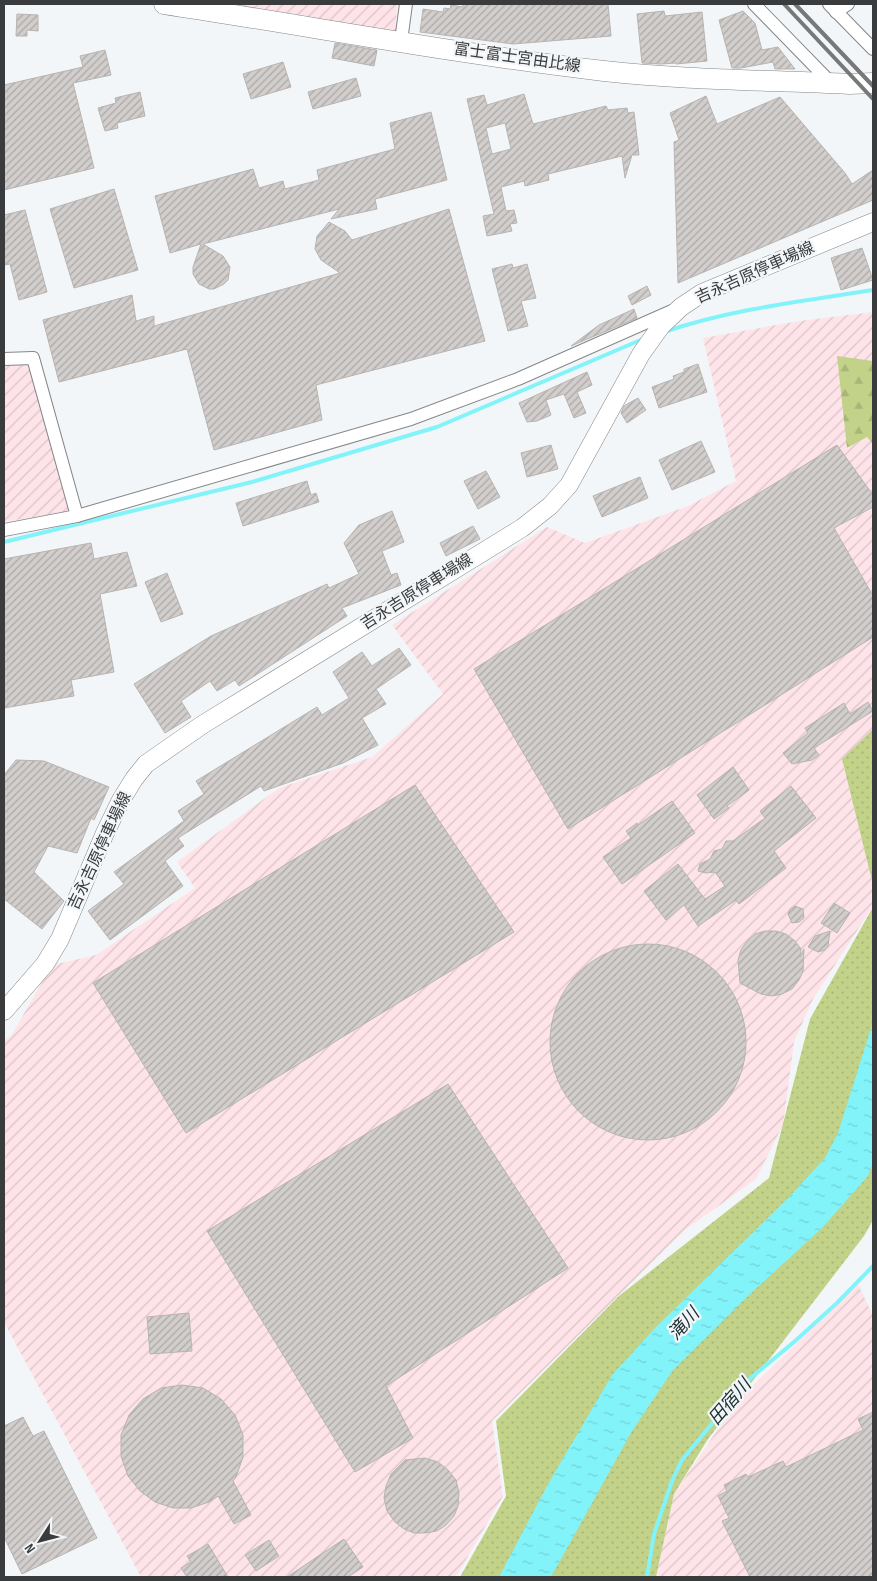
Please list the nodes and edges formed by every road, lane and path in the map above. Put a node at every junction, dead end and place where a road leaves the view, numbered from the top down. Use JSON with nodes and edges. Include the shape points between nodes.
{"nodes":[{"id":1,"x":164,"y":4,"type":"edge"},
{"id":2,"x":406,"y":4,"type":"edge"},
{"id":3,"x":754,"y":4,"type":"edge"},
{"id":4,"x":848,"y":4,"type":"edge"},
{"id":5,"x":832,"y":8,"type":"edge"},
{"id":6,"x":401,"y":41,"type":"junction"},
{"id":7,"x":873,"y":49,"type":"edge"},
{"id":8,"x":873,"y":83,"type":"edge"},
{"id":9,"x":832,"y":84,"type":"junction"},
{"id":10,"x":873,"y":222,"type":"edge"},
{"id":11,"x":681,"y":307,"type":"junction"},
{"id":12,"x":4,"y":358,"type":"edge"},
{"id":13,"x":77,"y":516,"type":"junction"},
{"id":14,"x":4,"y":530,"type":"edge"},
{"id":15,"x":4,"y":1011,"type":"edge"}],
"edges":[{"from":1,"to":6,"type":"main road","name":"富士富士宮由比線"},
{"from":2,"to":6,"type":"street"},
{"from":3,"to":9,"type":"street"},
{"from":4,"to":5,"type":"street"},
{"from":5,"to":7,"type":"street"},
{"from":6,"to":9,"type":"main road","name":"富士富士宮由比線","via":[[621,72]]},
{"from":8,"to":9,"type":"main road","name":"富士富士宮由比線"},
{"from":10,"to":11,"type":"main road","name":"吉永吉原停車場線","via":[[702,293]]},
{"from":11,"to":13,"type":"street","via":[[518,378],[411,419]]},
{"from":11,"to":15,"type":"main road","name":"吉永吉原停車場線","via":[[661,326],[641,354],[569,485],[550,506],[522,528],[202,725],[146,764],[121,800],[60,939],[45,964]]},
{"from":12,"to":13,"type":"street","via":[[33,358]]},
{"from":13,"to":14,"type":"street"}]}
